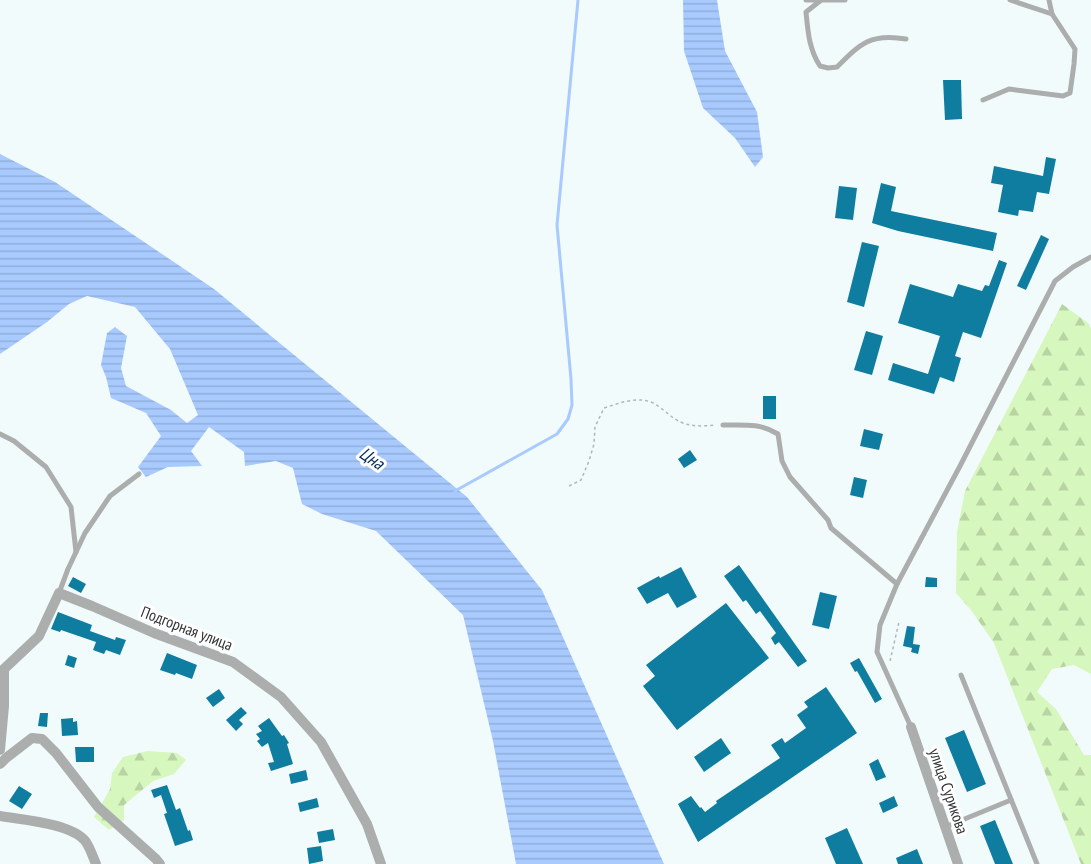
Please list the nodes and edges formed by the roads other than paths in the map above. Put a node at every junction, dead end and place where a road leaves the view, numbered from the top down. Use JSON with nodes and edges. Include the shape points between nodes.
{"nodes":[{"id":1,"x":806,"y":0,"type":"edge"},
{"id":2,"x":845,"y":0,"type":"edge"},
{"id":3,"x":1010,"y":0,"type":"edge"},
{"id":4,"x":1049,"y":0,"type":"edge"},
{"id":5,"x":820,"y":1,"type":"edge"},
{"id":6,"x":1052,"y":14,"type":"junction"},
{"id":7,"x":906,"y":39,"type":"dead end"},
{"id":8,"x":983,"y":100,"type":"dead end"},
{"id":9,"x":1091,"y":256,"type":"edge"},
{"id":10,"x":723,"y":425,"type":"road end"},
{"id":11,"x":0,"y":434,"type":"edge"},
{"id":12,"x":139,"y":474,"type":"dead end"},
{"id":13,"x":76,"y":552,"type":"junction"},
{"id":14,"x":897,"y":584,"type":"junction"},
{"id":15,"x":59,"y":594,"type":"junction"},
{"id":16,"x":960,"y":675,"type":"dead end"},
{"id":17,"x":911,"y":727,"type":"joint"},
{"id":18,"x":0,"y":750,"type":"edge"},
{"id":19,"x":0,"y":764,"type":"edge"},
{"id":20,"x":1011,"y":800,"type":"junction"},
{"id":21,"x":0,"y":816,"type":"edge"},
{"id":22,"x":945,"y":827,"type":"junction"},
{"id":23,"x":96,"y":864,"type":"edge"},
{"id":24,"x":160,"y":864,"type":"edge"},
{"id":25,"x":381,"y":864,"type":"edge"},
{"id":26,"x":958,"y":864,"type":"edge"},
{"id":27,"x":1037,"y":864,"type":"edge"}],
"edges":[{"from":1,"to":5,"type":"lane"},
{"from":2,"to":5,"type":"lane"},
{"from":3,"to":6,"type":"lane"},
{"from":4,"to":6,"type":"lane"},
{"from":5,"to":7,"type":"lane","via":[[806,12],[809,42],[820,66],[837,67],[856,47],[871,39]]},
{"from":6,"to":8,"type":"lane","via":[[1075,49],[1070,93],[1063,96],[1009,89]]},
{"from":9,"to":14,"type":"lane","via":[[1055,281]]},
{"from":10,"to":14,"type":"lane","via":[[756,424],[778,434],[782,461],[790,477],[831,528]]},
{"from":11,"to":13,"type":"lane","via":[[46,467],[71,507]]},
{"from":12,"to":13,"type":"lane","via":[[110,496]]},
{"from":13,"to":15,"type":"lane"},
{"from":14,"to":17,"type":"lane","via":[[880,625],[877,652]]},
{"from":15,"to":18,"type":"street","via":[[39,636],[4,669]]},
{"from":15,"to":25,"type":"street","name":"Подгорная улица","via":[[233,662],[281,697],[321,742],[368,824]]},
{"from":16,"to":20,"type":"lane"},
{"from":17,"to":22,"type":"street","name":"улица Сурикова"},
{"from":19,"to":24,"type":"street","via":[[32,738],[42,739],[98,807]]},
{"from":20,"to":22,"type":"lane"},
{"from":20,"to":27,"type":"lane"},
{"from":21,"to":23,"type":"street","via":[[72,831],[86,842]]},
{"from":22,"to":26,"type":"street","name":"улица Сурикова"}]}
